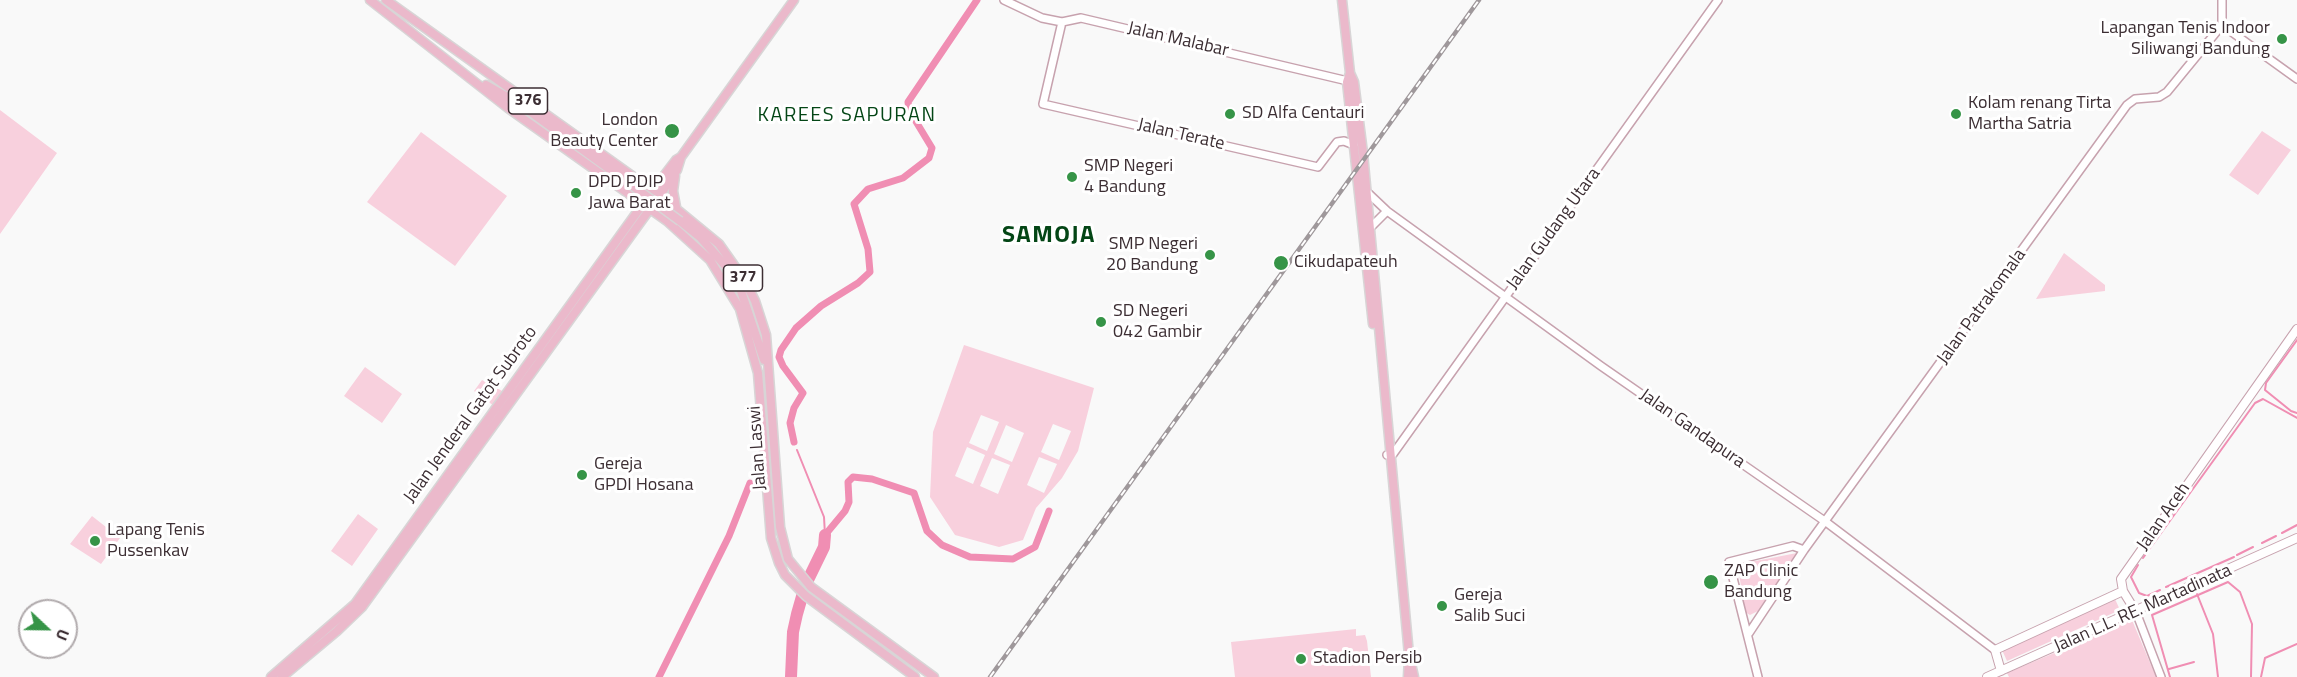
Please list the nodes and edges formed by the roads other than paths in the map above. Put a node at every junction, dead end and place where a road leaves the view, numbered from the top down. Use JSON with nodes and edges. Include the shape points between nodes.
{"nodes":[{"id":1,"x":370,"y":0,"type":"edge"},
{"id":2,"x":386,"y":0,"type":"edge"},
{"id":3,"x":794,"y":0,"type":"edge"},
{"id":4,"x":1004,"y":0,"type":"edge"},
{"id":5,"x":1342,"y":0,"type":"edge"},
{"id":6,"x":1718,"y":0,"type":"edge"},
{"id":7,"x":2222,"y":0,"type":"edge"},
{"id":8,"x":1062,"y":22,"type":"junction"},
{"id":9,"x":2222,"y":25,"type":"junction"},
{"id":10,"x":472,"y":63,"type":"junction"},
{"id":11,"x":465,"y":72,"type":"junction"},
{"id":12,"x":1350,"y":79,"type":"junction"},
{"id":13,"x":2297,"y":79,"type":"edge"},
{"id":14,"x":521,"y":105,"type":"junction"},
{"id":15,"x":1354,"y":145,"type":"junction"},
{"id":16,"x":672,"y":170,"type":"junction"},
{"id":17,"x":631,"y":185,"type":"junction"},
{"id":18,"x":656,"y":193,"type":"junction"},
{"id":19,"x":1368,"y":193,"type":"junction"},
{"id":20,"x":646,"y":206,"type":"junction"},
{"id":21,"x":676,"y":207,"type":"junction"},
{"id":22,"x":1387,"y":211,"type":"junction"},
{"id":23,"x":667,"y":221,"type":"junction"},
{"id":24,"x":681,"y":221,"type":"joint"},
{"id":25,"x":634,"y":223,"type":"junction"},
{"id":26,"x":1371,"y":227,"type":"junction"},
{"id":27,"x":1506,"y":296,"type":"junction"},
{"id":28,"x":2297,"y":329,"type":"edge"},
{"id":29,"x":756,"y":334,"type":"junction"},
{"id":30,"x":1380,"y":365,"type":"junction"},
{"id":31,"x":768,"y":372,"type":"junction"},
{"id":32,"x":759,"y":373,"type":"junction"},
{"id":33,"x":1390,"y":455,"type":"junction"},
{"id":34,"x":1826,"y":522,"type":"junction"},
{"id":35,"x":2297,"y":538,"type":"edge"},
{"id":36,"x":1804,"y":550,"type":"junction"},
{"id":37,"x":2123,"y":591,"type":"junction"},
{"id":38,"x":2136,"y":612,"type":"junction"},
{"id":39,"x":1744,"y":614,"type":"junction"},
{"id":40,"x":1761,"y":615,"type":"junction"},
{"id":41,"x":1749,"y":633,"type":"junction"},
{"id":42,"x":1995,"y":650,"type":"junction"},
{"id":43,"x":1409,"y":655,"type":"junction"},
{"id":44,"x":2003,"y":674,"type":"edge"},
{"id":45,"x":271,"y":677,"type":"edge"},
{"id":46,"x":282,"y":677,"type":"edge"},
{"id":47,"x":915,"y":677,"type":"edge"},
{"id":48,"x":934,"y":677,"type":"edge"},
{"id":49,"x":1408,"y":677,"type":"edge"},
{"id":50,"x":1414,"y":677,"type":"edge"},
{"id":51,"x":1758,"y":677,"type":"edge"},
{"id":52,"x":1987,"y":677,"type":"edge"},
{"id":53,"x":2161,"y":677,"type":"edge"}],
"edges":[{"from":1,"to":11,"type":"main road","number":"376"},
{"from":2,"to":10,"type":"main road","number":"376"},
{"from":3,"to":16,"type":"main road","name":"Jalan Jenderal Gatot Subroto"},
{"from":4,"to":8,"type":"street","name":"Jalan Malabar","via":[[1029,13]]},
{"from":5,"to":12,"type":"main road"},
{"from":6,"to":27,"type":"street","name":"Jalan Gudang Utara"},
{"from":7,"to":9,"type":"street"},
{"from":8,"to":12,"type":"street","name":"Jalan Malabar","via":[[1081,18]]},
{"from":8,"to":15,"type":"street","name":"Jalan Terate","via":[[1043,104],[1318,167],[1337,142]]},
{"from":9,"to":13,"type":"street"},
{"from":9,"to":34,"type":"street","name":"Jalan Patrakomala","via":[[2167,92],[2159,97],[2135,99],[2127,105]]},
{"from":10,"to":14,"type":"main road","number":"376"},
{"from":10,"to":17,"type":"main road","number":"376"},
{"from":11,"to":14,"type":"main road","number":"376"},
{"from":11,"to":17,"type":"main road","number":"376","via":[[508,108]]},
{"from":12,"to":15,"type":"main road"},
{"from":12,"to":19,"type":"main road"},
{"from":14,"to":17,"type":"main road","number":"376"},
{"from":15,"to":30,"type":"main road"},
{"from":16,"to":17,"type":"main road"},
{"from":16,"to":18,"type":"main road","name":"Jalan Jenderal Gatot Subroto"},
{"from":16,"to":21,"type":"main road"},
{"from":17,"to":18,"type":"main road","number":"376"},
{"from":17,"to":20,"type":"main road","number":"376"},
{"from":17,"to":24,"type":"main road","number":"376","bridge":true},
{"from":17,"to":25,"type":"main road"},
{"from":18,"to":20,"type":"main road","name":"Jalan Jenderal Gatot Subroto"},
{"from":18,"to":21,"type":"main road","name":"Jalan Laswi","number":"377"},
{"from":19,"to":22,"type":"street","name":"Jalan Gandapura"},
{"from":19,"to":26,"type":"main road"},
{"from":20,"to":23,"type":"main road","name":"Jalan Laswi","number":"377"},
{"from":20,"to":25,"type":"main road","name":"Jalan Jenderal Gatot Subroto"},
{"from":21,"to":31,"type":"main road","name":"Jalan Laswi","number":"377","via":[[719,244],[744,281],[762,321]]},
{"from":22,"to":26,"type":"street"},
{"from":22,"to":27,"type":"street","name":"Jalan Gandapura"},
{"from":23,"to":25,"type":"main road"},
{"from":23,"to":32,"type":"main road","name":"Jalan Laswi","number":"377","via":[[710,260],[728,287]]},
{"from":24,"to":29,"type":"main road","number":"377","via":[[729,271],[740,288]]},
{"from":25,"to":45,"type":"main road","name":"Jalan Jenderal Gatot Subroto","via":[[354,604]]},
{"from":25,"to":46,"type":"main road","name":"Jalan Jenderal Gatot Subroto","via":[[362,607]]},
{"from":26,"to":30,"type":"main road"},
{"from":27,"to":33,"type":"street","name":"Jalan Gudang Utara"},
{"from":27,"to":34,"type":"street","name":"Jalan Gandapura"},
{"from":28,"to":37,"type":"main road","name":"Jalan Aceh","via":[[2123,576]]},
{"from":29,"to":31,"type":"main road","number":"377"},
{"from":29,"to":32,"type":"main road","number":"377"},
{"from":30,"to":33,"type":"main road"},
{"from":31,"to":48,"type":"main road","name":"Jalan Laswi","number":"377","via":[[780,527],[788,559],[811,587]]},
{"from":32,"to":47,"type":"main road","name":"Jalan Laswi","number":"377","via":[[771,538],[779,563],[806,596]]},
{"from":33,"to":43,"type":"main road"},
{"from":34,"to":36,"type":"street","name":"Jalan Patrakomala"},
{"from":34,"to":42,"type":"street","name":"Jalan Gandapura"},
{"from":35,"to":38,"type":"main road","name":"Jalan L.L. RE. Martadinata"},
{"from":36,"to":39,"type":"street","via":[[1793,546],[1729,562]]},
{"from":36,"to":40,"type":"street","name":"Jalan Patrakomala"},
{"from":37,"to":38,"type":"main road"},
{"from":37,"to":42,"type":"main road"},
{"from":38,"to":44,"type":"main road","name":"Jalan L.L. RE. Martadinata"},
{"from":38,"to":53,"type":"street"},
{"from":39,"to":40,"type":"street"},
{"from":39,"to":41,"type":"street"},
{"from":40,"to":41,"type":"street","name":"Jalan Patrakomala"},
{"from":41,"to":51,"type":"street"},
{"from":42,"to":44,"type":"main road"},
{"from":43,"to":49,"type":"main road"},
{"from":43,"to":50,"type":"main road"},
{"from":44,"to":52,"type":"main road","name":"Jalan L.L. RE. Martadinata"}]}
